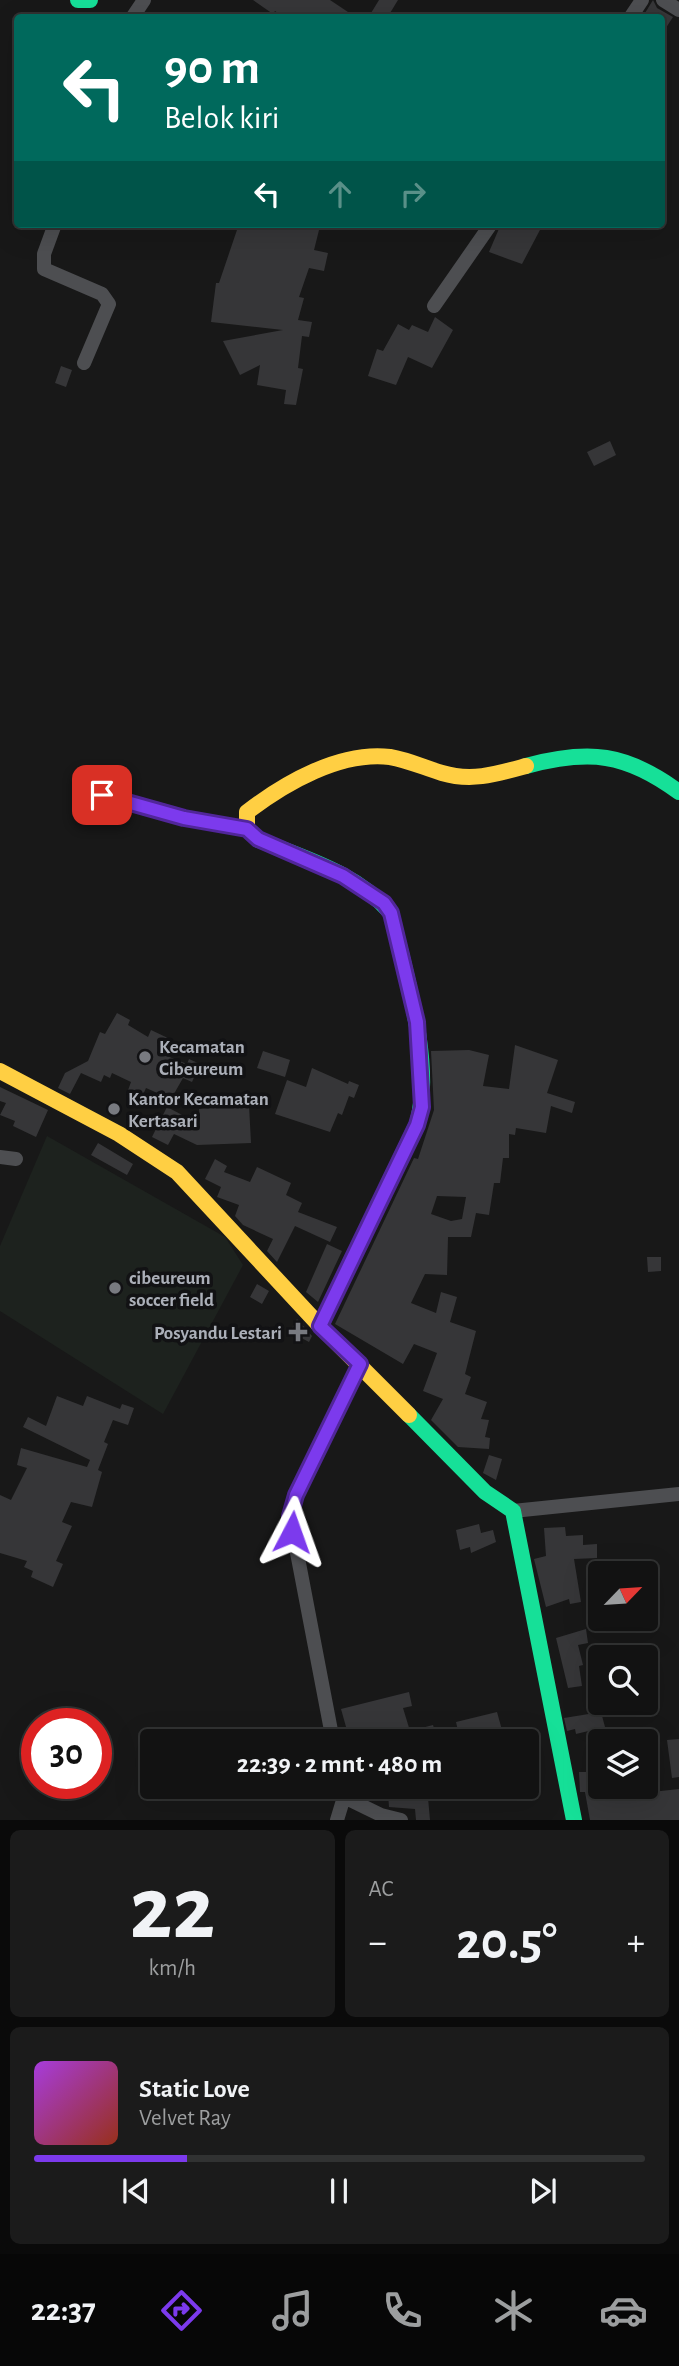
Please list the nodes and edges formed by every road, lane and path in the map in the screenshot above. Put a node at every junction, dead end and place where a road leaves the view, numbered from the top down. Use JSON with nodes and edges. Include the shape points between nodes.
{"nodes":[{"id":1,"x":78,"y":0,"type":"edge"},
{"id":2,"x":90,"y":0,"type":"edge"},
{"id":3,"x":663,"y":0,"type":"edge"},
{"id":4,"x":679,"y":10,"type":"edge"},
{"id":5,"x":54,"y":228,"type":"edge"},
{"id":6,"x":488,"y":228,"type":"edge"},
{"id":7,"x":434,"y":306,"type":"dead end"},
{"id":8,"x":84,"y":363,"type":"dead end"},
{"id":9,"x":679,"y":792,"type":"edge"},
{"id":10,"x":102,"y":795,"type":"dead end"},
{"id":11,"x":247,"y":829,"type":"junction"},
{"id":12,"x":0,"y":1071,"type":"edge"},
{"id":13,"x":0,"y":1157,"type":"edge"},
{"id":14,"x":16,"y":1159,"type":"dead end"},
{"id":15,"x":320,"y":1326,"type":"junction"},
{"id":16,"x":360,"y":1364,"type":"junction"},
{"id":17,"x":679,"y":1494,"type":"edge"},
{"id":18,"x":513,"y":1511,"type":"junction"},
{"id":19,"x":331,"y":1729,"type":"edge"},
{"id":20,"x":342,"y":1799,"type":"edge"},
{"id":21,"x":355,"y":1799,"type":"edge"},
{"id":22,"x":337,"y":1820,"type":"edge"},
{"id":23,"x":401,"y":1820,"type":"edge"},
{"id":24,"x":574,"y":1820,"type":"edge"}],
"edges":[{"from":1,"to":2,"type":"street"},
{"from":3,"to":4,"type":"street"},
{"from":5,"to":8,"type":"street","via":[[44,269],[102,294],[109,304]]},
{"from":6,"to":7,"type":"street"},
{"from":9,"to":11,"type":"street","via":[[622,758],[596,753],[566,755],[475,778],[389,757],[362,759],[315,772],[267,795],[247,812]]},
{"from":10,"to":11,"type":"street","via":[[184,818]]},
{"from":11,"to":15,"type":"street","via":[[258,839],[343,876],[384,903],[391,913],[417,1022],[422,1107],[417,1125]]},
{"from":12,"to":15,"type":"street","via":[[72,1107],[169,1166]]},
{"from":13,"to":14,"type":"street"},
{"from":15,"to":16,"type":"street"},
{"from":16,"to":18,"type":"street","via":[[485,1492]]},
{"from":16,"to":19,"type":"street","via":[[290,1516]]},
{"from":17,"to":18,"type":"street"},
{"from":18,"to":24,"type":"street"},
{"from":20,"to":22,"type":"street"},
{"from":21,"to":23,"type":"street","via":[[381,1815]]}]}
